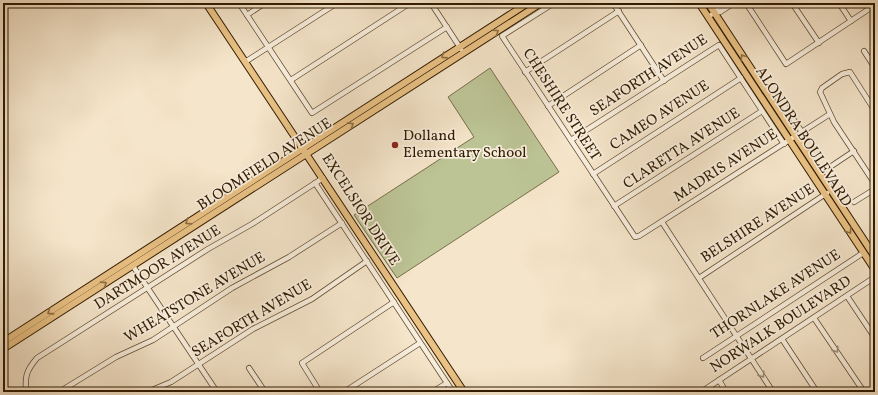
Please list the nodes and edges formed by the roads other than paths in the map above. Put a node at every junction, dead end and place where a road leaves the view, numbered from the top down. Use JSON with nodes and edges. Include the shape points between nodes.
{"nodes":[{"id":1,"x":206,"y":3,"type":"edge"},
{"id":2,"x":239,"y":3,"type":"edge"},
{"id":3,"x":265,"y":3,"type":"edge"},
{"id":4,"x":337,"y":3,"type":"edge"},
{"id":5,"x":410,"y":3,"type":"edge"},
{"id":6,"x":431,"y":3,"type":"edge"},
{"id":7,"x":528,"y":3,"type":"edge"},
{"id":8,"x":541,"y":3,"type":"edge"},
{"id":9,"x":554,"y":3,"type":"edge"},
{"id":10,"x":613,"y":3,"type":"edge"},
{"id":11,"x":699,"y":3,"type":"edge"},
{"id":12,"x":708,"y":3,"type":"edge"},
{"id":13,"x":725,"y":3,"type":"edge"},
{"id":14,"x":734,"y":3,"type":"edge"},
{"id":15,"x":746,"y":3,"type":"edge"},
{"id":16,"x":792,"y":3,"type":"edge"},
{"id":17,"x":839,"y":3,"type":"edge"},
{"id":18,"x":875,"y":5,"type":"edge"},
{"id":19,"x":619,"y":11,"type":"junction"},
{"id":20,"x":714,"y":13,"type":"junction"},
{"id":21,"x":247,"y":15,"type":"junction"},
{"id":22,"x":708,"y":17,"type":"junction"},
{"id":23,"x":851,"y":21,"type":"junction"},
{"id":24,"x":447,"y":27,"type":"junction"},
{"id":25,"x":819,"y":43,"type":"junction"},
{"id":26,"x":641,"y":45,"type":"junction"},
{"id":27,"x":719,"y":45,"type":"joint"},
{"id":28,"x":268,"y":47,"type":"junction"},
{"id":29,"x":459,"y":47,"type":"junction"},
{"id":30,"x":864,"y":51,"type":"dead end"},
{"id":31,"x":463,"y":53,"type":"junction"},
{"id":32,"x":245,"y":62,"type":"junction"},
{"id":33,"x":875,"y":68,"type":"edge"},
{"id":34,"x":525,"y":72,"type":"junction"},
{"id":35,"x":741,"y":78,"type":"junction"},
{"id":36,"x":291,"y":80,"type":"junction"},
{"id":37,"x":664,"y":80,"type":"junction"},
{"id":38,"x":782,"y":98,"type":"dead end"},
{"id":39,"x":548,"y":106,"type":"junction"},
{"id":40,"x":762,"y":111,"type":"junction"},
{"id":41,"x":875,"y":111,"type":"edge"},
{"id":42,"x":830,"y":114,"type":"junction"},
{"id":43,"x":802,"y":132,"type":"junction"},
{"id":44,"x":796,"y":136,"type":"junction"},
{"id":45,"x":571,"y":140,"type":"junction"},
{"id":46,"x":787,"y":142,"type":"junction"},
{"id":47,"x":305,"y":151,"type":"junction"},
{"id":48,"x":854,"y":151,"type":"junction"},
{"id":49,"x":830,"y":166,"type":"dead end"},
{"id":50,"x":593,"y":174,"type":"junction"},
{"id":51,"x":323,"y":178,"type":"junction"},
{"id":52,"x":315,"y":183,"type":"junction"},
{"id":53,"x":875,"y":184,"type":"edge"},
{"id":54,"x":875,"y":189,"type":"edge"},
{"id":55,"x":831,"y":190,"type":"junction"},
{"id":56,"x":825,"y":194,"type":"junction"},
{"id":57,"x":854,"y":202,"type":"dead end"},
{"id":58,"x":614,"y":206,"type":"junction"},
{"id":59,"x":662,"y":222,"type":"junction"},
{"id":60,"x":342,"y":223,"type":"junction"},
{"id":61,"x":635,"y":237,"type":"joint"},
{"id":62,"x":148,"y":248,"type":"junction"},
{"id":63,"x":156,"y":251,"type":"junction"},
{"id":64,"x":863,"y":253,"type":"junction"},
{"id":65,"x":148,"y":256,"type":"junction"},
{"id":66,"x":135,"y":257,"type":"junction"},
{"id":67,"x":875,"y":257,"type":"edge"},
{"id":68,"x":367,"y":262,"type":"junction"},
{"id":69,"x":126,"y":263,"type":"junction"},
{"id":70,"x":133,"y":266,"type":"junction"},
{"id":71,"x":875,"y":270,"type":"edge"},
{"id":72,"x":875,"y":277,"type":"edge"},
{"id":73,"x":699,"y":278,"type":"junction"},
{"id":74,"x":148,"y":288,"type":"junction"},
{"id":75,"x":847,"y":296,"type":"junction"},
{"id":76,"x":394,"y":302,"type":"junction"},
{"id":77,"x":814,"y":318,"type":"junction"},
{"id":78,"x":173,"y":326,"type":"junction"},
{"id":79,"x":736,"y":336,"type":"junction"},
{"id":80,"x":875,"y":338,"type":"edge"},
{"id":81,"x":782,"y":339,"type":"junction"},
{"id":82,"x":3,"y":342,"type":"edge"},
{"id":83,"x":420,"y":343,"type":"junction"},
{"id":84,"x":3,"y":349,"type":"edge"},
{"id":85,"x":703,"y":358,"type":"dead end"},
{"id":86,"x":752,"y":359,"type":"junction"},
{"id":87,"x":198,"y":365,"type":"junction"},
{"id":88,"x":249,"y":368,"type":"dead end"},
{"id":89,"x":719,"y":380,"type":"junction"},
{"id":90,"x":447,"y":382,"type":"junction"},
{"id":91,"x":264,"y":391,"type":"edge"},
{"id":92,"x":26,"y":392,"type":"edge"},
{"id":93,"x":59,"y":392,"type":"edge"},
{"id":94,"x":147,"y":392,"type":"edge"},
{"id":95,"x":217,"y":392,"type":"edge"},
{"id":96,"x":320,"y":392,"type":"edge"},
{"id":97,"x":344,"y":392,"type":"edge"},
{"id":98,"x":432,"y":392,"type":"edge"},
{"id":99,"x":453,"y":392,"type":"edge"},
{"id":100,"x":464,"y":392,"type":"edge"},
{"id":101,"x":701,"y":392,"type":"edge"},
{"id":102,"x":726,"y":392,"type":"edge"},
{"id":103,"x":773,"y":392,"type":"edge"},
{"id":104,"x":818,"y":392,"type":"edge"},
{"id":105,"x":864,"y":392,"type":"edge"}],
"edges":[{"from":1,"to":32,"type":"main road","name":"EXCELSIOR DRIVE"},
{"from":2,"to":21,"type":"street"},
{"from":3,"to":21,"type":"street"},
{"from":4,"to":28,"type":"street"},
{"from":5,"to":36,"type":"street"},
{"from":6,"to":24,"type":"street"},
{"from":7,"to":29,"type":"main road","name":"BLOOMFIELD AVENUE"},
{"from":31,"to":8,"type":"main road","name":"BLOOMFIELD AVENUE","one_way":true},
{"from":9,"to":34,"type":"street","name":"CHESHIRE STREET","via":[[502,36]]},
{"from":10,"to":19,"type":"street"},
{"from":11,"to":22,"type":"main road","name":"ALONDRA BOULEVARD"},
{"from":12,"to":20,"type":"main road","name":"ALONDRA BOULEVARD"},
{"from":13,"to":20,"type":"street"},
{"from":14,"to":20,"type":"street"},
{"from":15,"to":25,"type":"street","via":[[786,64]]},
{"from":16,"to":25,"type":"street"},
{"from":17,"to":23,"type":"street"},
{"from":18,"to":23,"type":"street"},
{"from":19,"to":26,"type":"street"},
{"from":19,"to":34,"type":"street"},
{"from":20,"to":22,"type":"street"},
{"from":44,"to":20,"type":"main road","name":"ALONDRA BOULEVARD","one_way":true},
{"from":21,"to":28,"type":"street"},
{"from":22,"to":46,"type":"main road","name":"ALONDRA BOULEVARD"},
{"from":23,"to":25,"type":"street"},
{"from":24,"to":29,"type":"street"},
{"from":24,"to":36,"type":"street","via":[[312,113]]},
{"from":26,"to":37,"type":"street"},
{"from":26,"to":39,"type":"street"},
{"from":27,"to":35,"type":"street","name":"ALONDRA BOULEVARD"},
{"from":27,"to":37,"type":"street","name":"SEAFORTH AVENUE"},
{"from":28,"to":32,"type":"street"},
{"from":28,"to":36,"type":"street"},
{"from":29,"to":31,"type":"street"},
{"from":29,"to":47,"type":"main road","name":"BLOOMFIELD AVENUE","one_way":true},
{"from":30,"to":33,"type":"street"},
{"from":47,"to":31,"type":"main road","name":"BLOOMFIELD AVENUE","one_way":true},
{"from":32,"to":47,"type":"main road","name":"EXCELSIOR DRIVE"},
{"from":34,"to":39,"type":"street","name":"CHESHIRE STREET"},
{"from":35,"to":40,"type":"street","name":"ALONDRA BOULEVARD"},
{"from":35,"to":50,"type":"street","name":"CAMEO AVENUE"},
{"from":37,"to":45,"type":"street","name":"SEAFORTH AVENUE"},
{"from":38,"to":43,"type":"street","name":"ALONDRA BOULEVARD"},
{"from":39,"to":45,"type":"street","name":"CHESHIRE STREET"},
{"from":40,"to":46,"type":"street","name":"ALONDRA BOULEVARD"},
{"from":40,"to":58,"type":"street","name":"CLARETTA AVENUE"},
{"from":41,"to":42,"type":"street","via":[[850,72],[842,74],[820,92]]},
{"from":42,"to":43,"type":"street","name":"MADRIS AVENUE"},
{"from":42,"to":48,"type":"street"},
{"from":43,"to":44,"type":"street","name":"MADRIS AVENUE"},
{"from":44,"to":46,"type":"street","name":"MADRIS AVENUE"},
{"from":44,"to":55,"type":"main road","name":"ALONDRA BOULEVARD"},
{"from":45,"to":50,"type":"street","name":"CHESHIRE STREET"},
{"from":46,"to":56,"type":"main road","name":"ALONDRA BOULEVARD"},
{"from":46,"to":59,"type":"street","name":"MADRIS AVENUE"},
{"from":47,"to":51,"type":"main road","name":"EXCELSIOR DRIVE"},
{"from":47,"to":62,"type":"main road","name":"BLOOMFIELD AVENUE","one_way":true},
{"from":47,"to":63,"type":"main road","name":"BLOOMFIELD AVENUE"},
{"from":48,"to":49,"type":"street"},
{"from":48,"to":53,"type":"street"},
{"from":50,"to":58,"type":"street","name":"CHESHIRE STREET"},
{"from":51,"to":52,"type":"street","name":"DARTMOOR AVENUE"},
{"from":51,"to":100,"type":"main road","name":"EXCELSIOR DRIVE"},
{"from":52,"to":60,"type":"street","name":"EXCELSIOR DRIVE"},
{"from":52,"to":74,"type":"street","name":"DARTMOOR AVENUE"},
{"from":54,"to":57,"type":"street"},
{"from":55,"to":56,"type":"street","name":"BELSHIRE AVENUE"},
{"from":55,"to":67,"type":"main road","name":"ALONDRA BOULEVARD"},
{"from":56,"to":64,"type":"main road","name":"ALONDRA BOULEVARD","one_way":true},
{"from":56,"to":73,"type":"street","name":"BELSHIRE AVENUE"},
{"from":58,"to":61,"type":"street","name":"CHESHIRE STREET"},
{"from":59,"to":61,"type":"street","name":"MADRIS AVENUE"},
{"from":59,"to":73,"type":"street"},
{"from":60,"to":68,"type":"street","name":"EXCELSIOR DRIVE"},
{"from":60,"to":78,"type":"street","name":"WHEATSTONE AVENUE"},
{"from":62,"to":63,"type":"main road"},
{"from":62,"to":65,"type":"main road"},
{"from":62,"to":66,"type":"main road","name":"BLOOMFIELD AVENUE"},
{"from":63,"to":65,"type":"main road","name":"BLOOMFIELD AVENUE"},
{"from":64,"to":71,"type":"main road","name":"ALONDRA BOULEVARD"},
{"from":64,"to":79,"type":"street","name":"THORNLAKE AVENUE"},
{"from":65,"to":70,"type":"main road","name":"BLOOMFIELD AVENUE"},
{"from":66,"to":69,"type":"main road","name":"BLOOMFIELD AVENUE"},
{"from":66,"to":70,"type":"main road"},
{"from":68,"to":76,"type":"street","name":"EXCELSIOR DRIVE"},
{"from":68,"to":87,"type":"street","name":"SEAFORTH AVENUE","via":[[312,299],[253,329]]},
{"from":69,"to":70,"type":"main road"},
{"from":69,"to":82,"type":"main road","name":"BLOOMFIELD AVENUE","one_way":true},
{"from":70,"to":74,"type":"street"},
{"from":84,"to":70,"type":"main road","name":"BLOOMFIELD AVENUE","one_way":true},
{"from":72,"to":75,"type":"street","name":"NORWALK BOULEVARD"},
{"from":73,"to":79,"type":"street"},
{"from":74,"to":78,"type":"street"},
{"from":74,"to":92,"type":"street","name":"DARTMOOR AVENUE","via":[[37,358],[25,377]]},
{"from":75,"to":77,"type":"street","name":"NORWALK BOULEVARD"},
{"from":75,"to":80,"type":"street"},
{"from":76,"to":83,"type":"street","name":"EXCELSIOR DRIVE"},
{"from":76,"to":96,"type":"street","via":[[302,363]]},
{"from":77,"to":81,"type":"street","name":"NORWALK BOULEVARD"},
{"from":77,"to":105,"type":"street","one_way":true},
{"from":78,"to":87,"type":"street"},
{"from":78,"to":93,"type":"street","name":"WHEATSTONE AVENUE","via":[[153,340],[116,357]]},
{"from":79,"to":85,"type":"street","name":"THORNLAKE AVENUE"},
{"from":79,"to":86,"type":"street"},
{"from":81,"to":86,"type":"street","name":"NORWALK BOULEVARD"},
{"from":81,"to":104,"type":"street"},
{"from":83,"to":90,"type":"street","name":"EXCELSIOR DRIVE"},
{"from":83,"to":97,"type":"street"},
{"from":86,"to":89,"type":"street","name":"NORWALK BOULEVARD"},
{"from":86,"to":103,"type":"street","one_way":true},
{"from":87,"to":94,"type":"street","name":"SEAFORTH AVENUE","via":[[171,382]]},
{"from":87,"to":95,"type":"street"},
{"from":88,"to":91,"type":"street"},
{"from":89,"to":101,"type":"street","name":"NORWALK BOULEVARD"},
{"from":89,"to":102,"type":"street"},
{"from":90,"to":98,"type":"street"},
{"from":90,"to":99,"type":"street","name":"EXCELSIOR DRIVE"}]}
